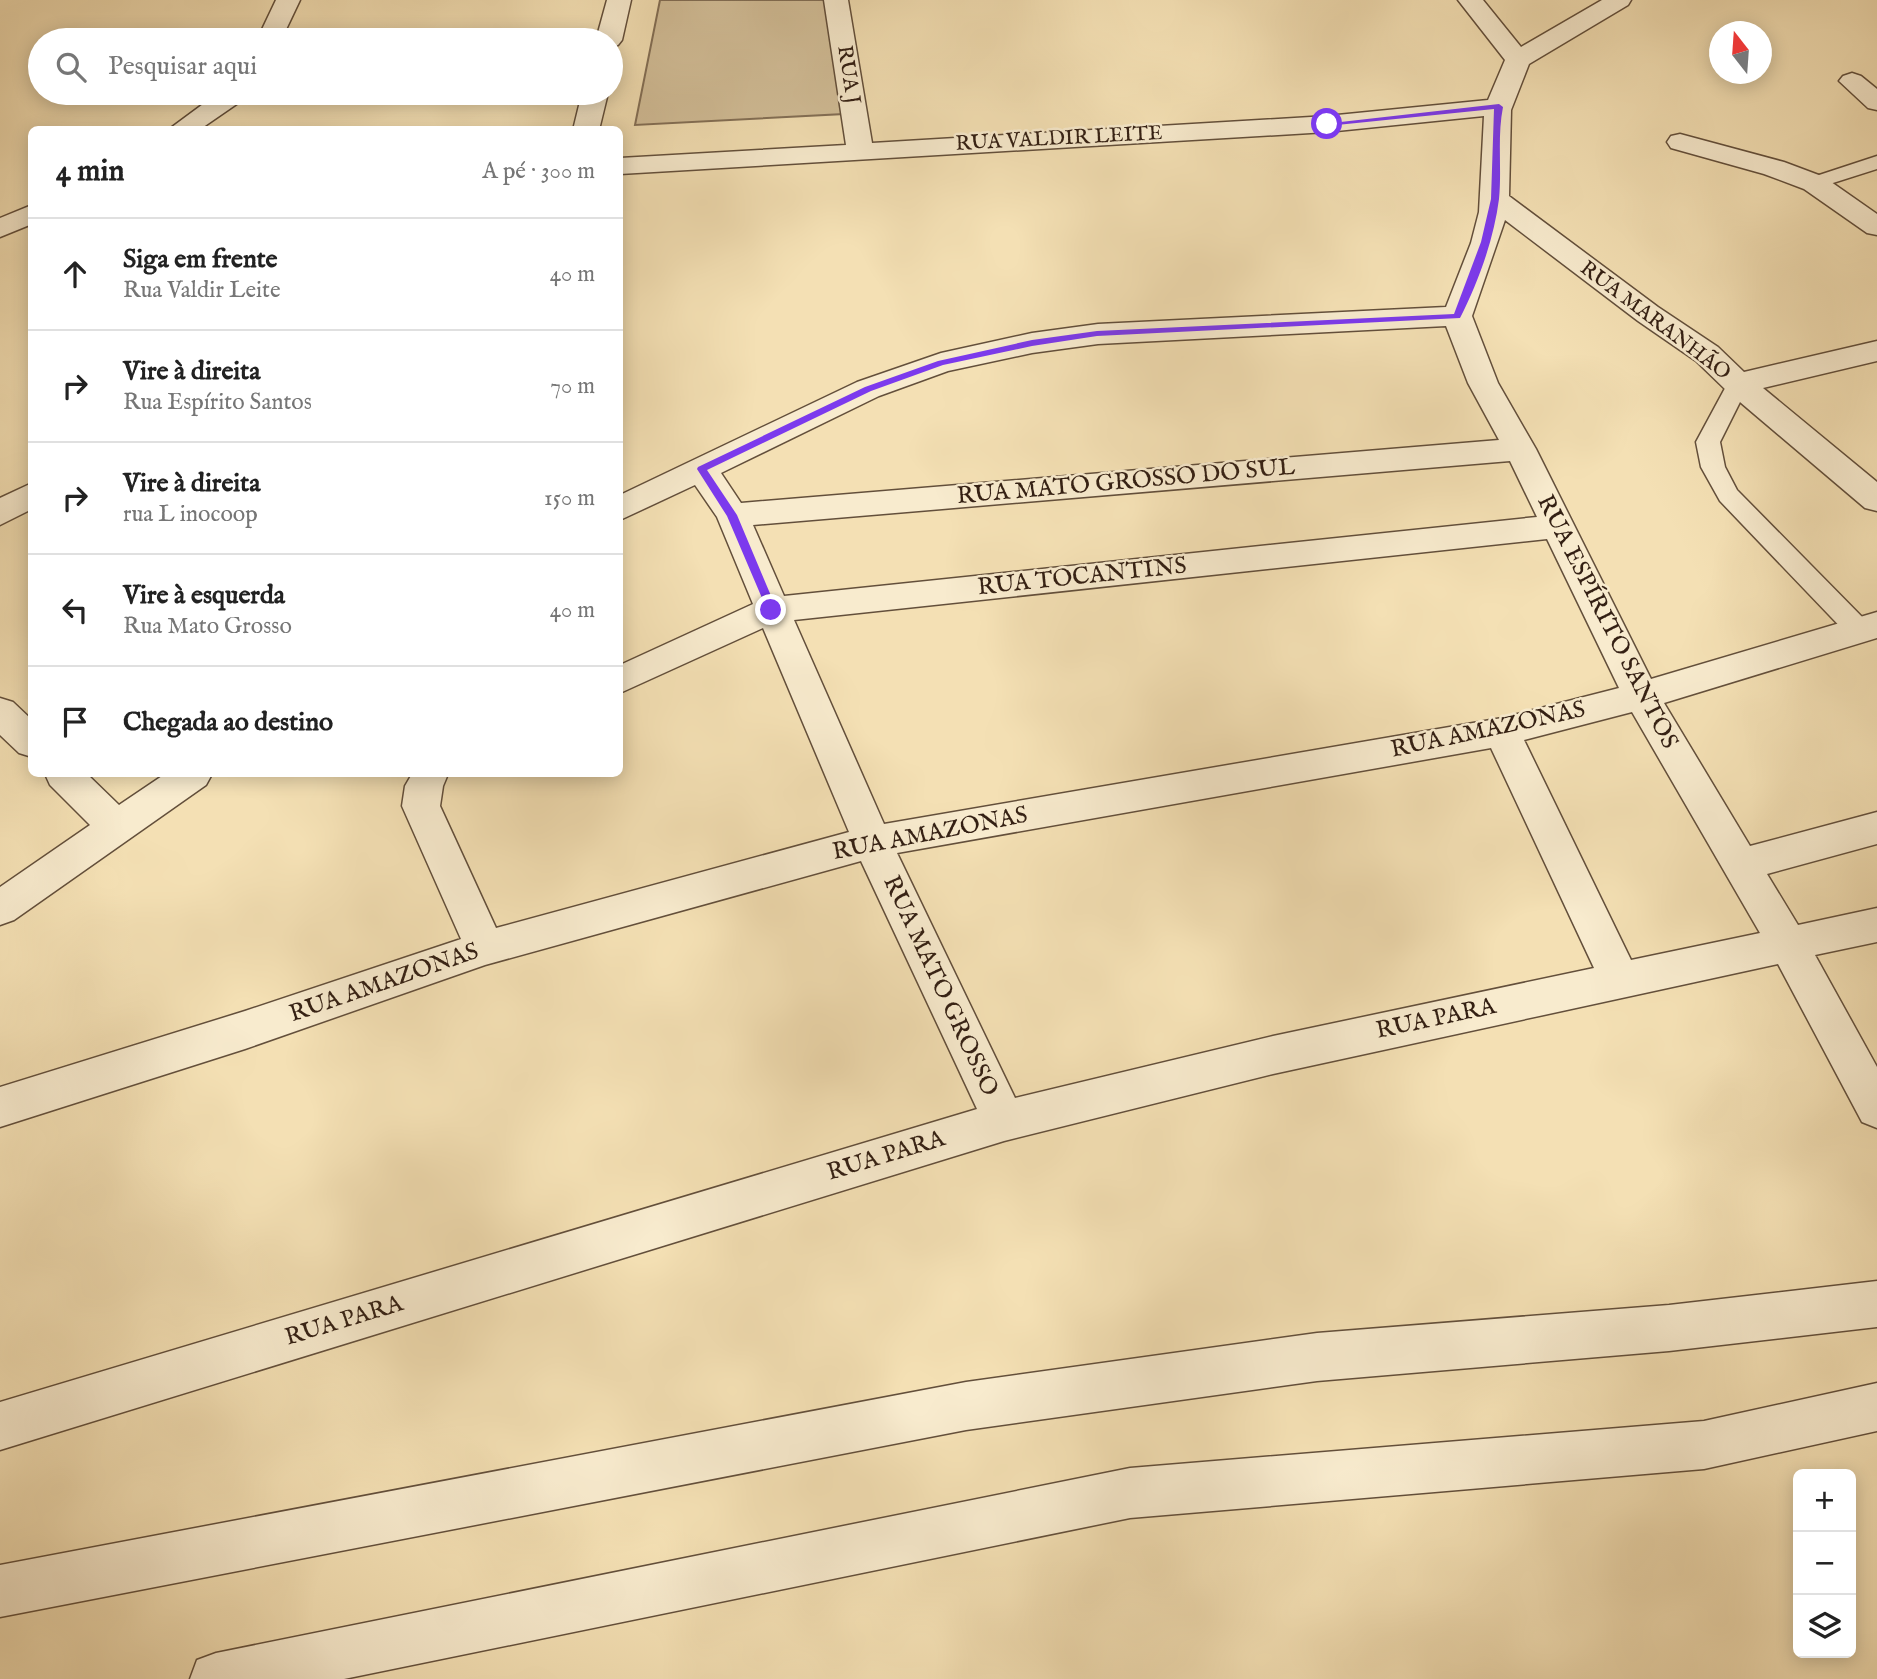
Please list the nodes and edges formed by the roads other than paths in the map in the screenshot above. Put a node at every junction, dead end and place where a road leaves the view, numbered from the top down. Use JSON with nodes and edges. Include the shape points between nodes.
{"nodes":[{"id":1,"x":288,"y":0,"type":"edge"},
{"id":2,"x":619,"y":0,"type":"edge"},
{"id":3,"x":836,"y":0,"type":"edge"},
{"id":4,"x":1470,"y":0,"type":"edge"},
{"id":5,"x":1619,"y":0,"type":"edge"},
{"id":6,"x":275,"y":28,"type":"edge"},
{"id":7,"x":612,"y":28,"type":"edge"},
{"id":8,"x":1518,"y":60,"type":"junction"},
{"id":9,"x":1852,"y":81,"type":"dead end"},
{"id":10,"x":1877,"y":102,"type":"edge"},
{"id":11,"x":217,"y":105,"type":"edge"},
{"id":12,"x":592,"y":105,"type":"edge"},
{"id":13,"x":1499,"y":107,"type":"junction"},
{"id":14,"x":187,"y":126,"type":"edge"},
{"id":15,"x":587,"y":126,"type":"edge"},
{"id":16,"x":1680,"y":142,"type":"dead end"},
{"id":17,"x":860,"y":151,"type":"junction"},
{"id":18,"x":1877,"y":162,"type":"edge"},
{"id":19,"x":623,"y":166,"type":"edge"},
{"id":20,"x":1814,"y":183,"type":"junction"},
{"id":21,"x":1495,"y":199,"type":"junction"},
{"id":22,"x":28,"y":215,"type":"edge"},
{"id":23,"x":1877,"y":227,"type":"edge"},
{"id":24,"x":0,"y":229,"type":"edge"},
{"id":25,"x":1457,"y":316,"type":"junction"},
{"id":26,"x":1877,"y":351,"type":"edge"},
{"id":27,"x":1738,"y":384,"type":"junction"},
{"id":28,"x":1520,"y":449,"type":"junction"},
{"id":29,"x":702,"y":469,"type":"junction"},
{"id":30,"x":28,"y":496,"type":"edge"},
{"id":31,"x":1877,"y":500,"type":"edge"},
{"id":32,"x":623,"y":507,"type":"edge"},
{"id":33,"x":0,"y":513,"type":"edge"},
{"id":34,"x":732,"y":515,"type":"junction"},
{"id":35,"x":1558,"y":526,"type":"junction"},
{"id":36,"x":771,"y":610,"type":"junction"},
{"id":37,"x":1869,"y":629,"type":"edge"},
{"id":38,"x":623,"y":679,"type":"edge"},
{"id":39,"x":1641,"y":696,"type":"junction"},
{"id":40,"x":0,"y":712,"type":"edge"},
{"id":41,"x":1502,"y":732,"type":"junction"},
{"id":42,"x":28,"y":739,"type":"edge"},
{"id":43,"x":66,"y":777,"type":"edge"},
{"id":44,"x":189,"y":777,"type":"edge"},
{"id":45,"x":428,"y":777,"type":"edge"},
{"id":46,"x":116,"y":826,"type":"junction"},
{"id":47,"x":1877,"y":828,"type":"edge"},
{"id":48,"x":872,"y":842,"type":"junction"},
{"id":49,"x":1740,"y":865,"type":"junction"},
{"id":50,"x":0,"y":908,"type":"edge"},
{"id":51,"x":1877,"y":925,"type":"edge"},
{"id":52,"x":1788,"y":944,"type":"junction"},
{"id":53,"x":485,"y":948,"type":"junction"},
{"id":54,"x":1620,"y":979,"type":"junction"},
{"id":55,"x":0,"y":1107,"type":"edge"},
{"id":56,"x":1877,"y":1108,"type":"edge"},
{"id":57,"x":1004,"y":1121,"type":"junction"},
{"id":58,"x":1877,"y":1304,"type":"edge"},
{"id":59,"x":1877,"y":1407,"type":"edge"},
{"id":60,"x":0,"y":1426,"type":"edge"},
{"id":61,"x":0,"y":1591,"type":"edge"},
{"id":62,"x":216,"y":1679,"type":"edge"}],
"edges":[{"from":1,"to":6,"type":"street"},
{"from":2,"to":7,"type":"street"},
{"from":3,"to":17,"type":"street","name":"RUA J"},
{"from":4,"to":8,"type":"street"},
{"from":5,"to":8,"type":"street"},
{"from":8,"to":13,"type":"street"},
{"from":9,"to":10,"type":"street"},
{"from":11,"to":14,"type":"street"},
{"from":12,"to":15,"type":"street"},
{"from":13,"to":17,"type":"street","name":"RUA VALDIR LEITE","via":[[1327,124]]},
{"from":13,"to":21,"type":"street"},
{"from":16,"to":20,"type":"street"},
{"from":17,"to":19,"type":"street","name":"RUA VALDIR LEITE"},
{"from":18,"to":20,"type":"lane"},
{"from":20,"to":23,"type":"street"},
{"from":21,"to":25,"type":"street","via":[[1485,242]]},
{"from":21,"to":27,"type":"street","name":"RUA MARANHÃO","via":[[1707,354]]},
{"from":22,"to":24,"type":"street"},
{"from":25,"to":28,"type":"street","name":"RUA ESPÍRITO SANTOS","via":[[1483,383]]},
{"from":25,"to":29,"type":"street","via":[[1097,334],[1032,343],[941,363],[868,389]]},
{"from":26,"to":27,"type":"street"},
{"from":27,"to":31,"type":"street","name":"RUA MARANHÃO"},
{"from":27,"to":37,"type":"lane","via":[[1708,442],[1713,467],[1728,495]]},
{"from":28,"to":34,"type":"street","name":"RUA MATO GROSSO DO SUL"},
{"from":28,"to":35,"type":"street","name":"RUA ESPÍRITO SANTOS"},
{"from":29,"to":32,"type":"street"},
{"from":29,"to":34,"type":"street","name":"RUA MATO GROSSO"},
{"from":30,"to":33,"type":"street"},
{"from":34,"to":36,"type":"street","name":"RUA MATO GROSSO"},
{"from":35,"to":36,"type":"street","name":"RUA TOCANTINS"},
{"from":35,"to":39,"type":"street","name":"RUA ESPÍRITO SANTOS"},
{"from":36,"to":38,"type":"street","name":"RUA TOCANTINS"},
{"from":36,"to":48,"type":"street","name":"RUA MATO GROSSO"},
{"from":37,"to":39,"type":"street","name":"RUA AMAZONAS"},
{"from":39,"to":41,"type":"street","name":"RUA AMAZONAS"},
{"from":39,"to":49,"type":"street","name":"RUA ESPÍRITO SANTOS"},
{"from":40,"to":42,"type":"street"},
{"from":41,"to":48,"type":"street","name":"RUA AMAZONAS"},
{"from":41,"to":54,"type":"street"},
{"from":43,"to":46,"type":"street"},
{"from":44,"to":46,"type":"street"},
{"from":45,"to":53,"type":"street","via":[[421,806]]},
{"from":46,"to":50,"type":"street"},
{"from":47,"to":49,"type":"street"},
{"from":48,"to":53,"type":"street","name":"RUA AMAZONAS"},
{"from":48,"to":57,"type":"street","name":"RUA MATO GROSSO"},
{"from":49,"to":52,"type":"street","name":"RUA ESPÍRITO SANTOS"},
{"from":51,"to":52,"type":"street","name":"RUA PARA"},
{"from":52,"to":54,"type":"street","name":"RUA PARA"},
{"from":52,"to":56,"type":"street","name":"RUA ESPÍRITO SANTOS"},
{"from":53,"to":55,"type":"street","name":"RUA AMAZONAS"},
{"from":54,"to":57,"type":"street","name":"RUA PARA","via":[[1273,1055]]},
{"from":57,"to":60,"type":"street","name":"RUA PARA"},
{"from":58,"to":61,"type":"street","via":[[1670,1328],[1317,1357],[966,1406]]},
{"from":59,"to":62,"type":"street","via":[[1704,1445],[1130,1493]]}]}
